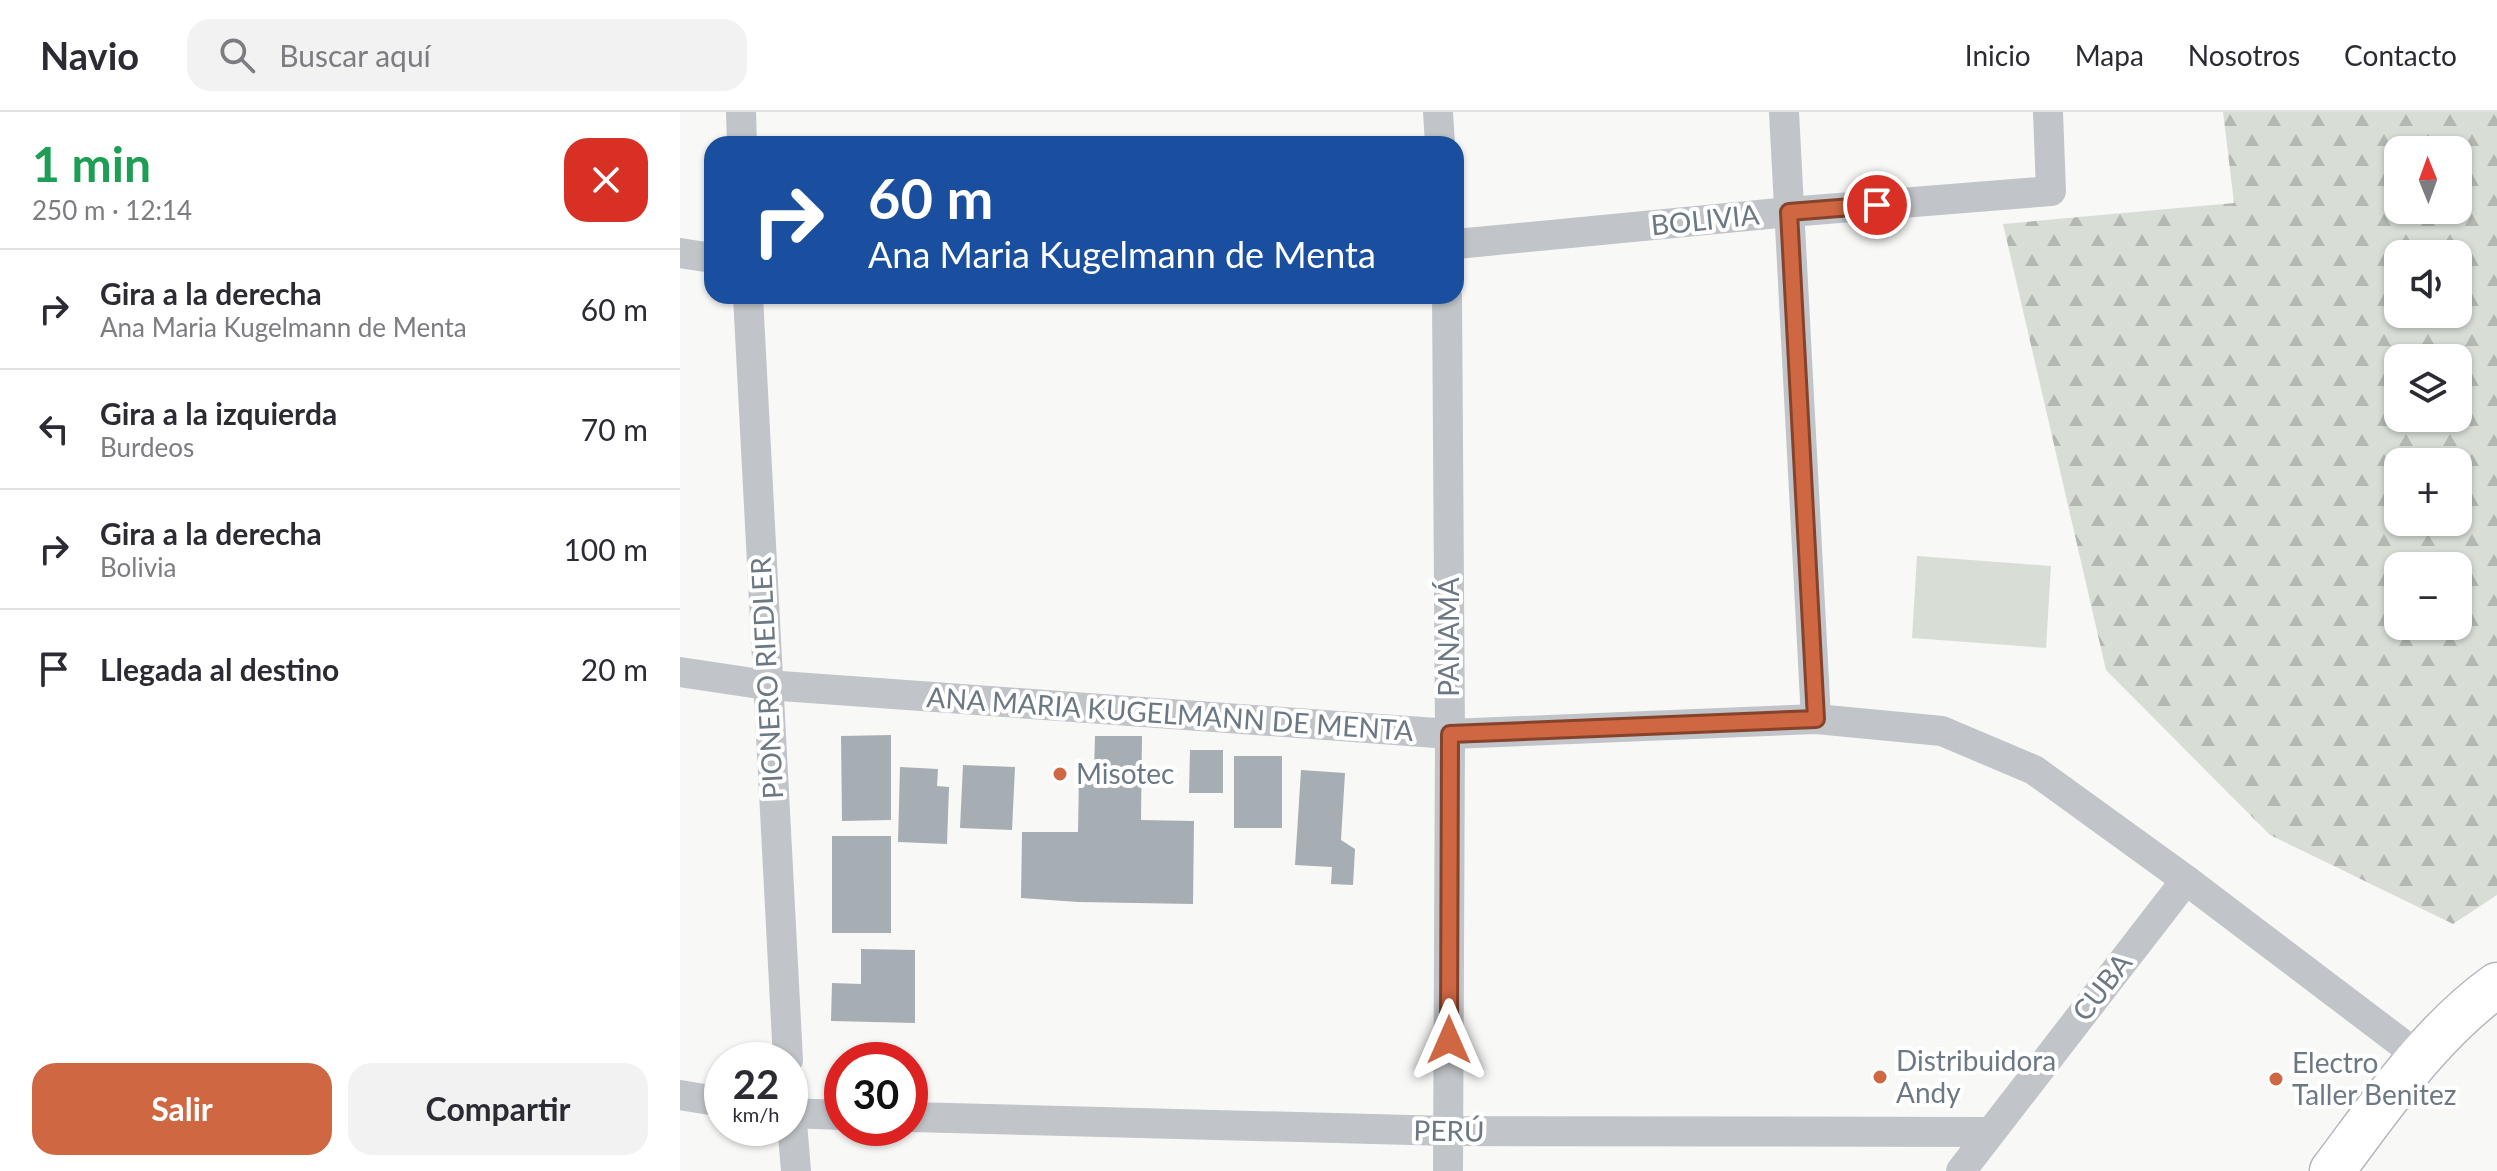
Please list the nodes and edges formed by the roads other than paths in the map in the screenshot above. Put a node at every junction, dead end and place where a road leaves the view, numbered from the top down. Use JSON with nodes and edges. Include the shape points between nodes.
{"nodes":[{"id":1,"x":741,"y":112,"type":"edge"},
{"id":2,"x":1438,"y":112,"type":"edge"},
{"id":3,"x":1784,"y":112,"type":"edge"},
{"id":4,"x":2048,"y":112,"type":"edge"},
{"id":5,"x":742,"y":136,"type":"edge"},
{"id":6,"x":1440,"y":136,"type":"edge"},
{"id":7,"x":1789,"y":212,"type":"junction"},
{"id":8,"x":1464,"y":243,"type":"edge"},
{"id":9,"x":680,"y":253,"type":"edge"},
{"id":10,"x":704,"y":257,"type":"edge"},
{"id":11,"x":748,"y":304,"type":"edge"},
{"id":12,"x":1447,"y":304,"type":"edge"},
{"id":13,"x":680,"y":672,"type":"edge"},
{"id":14,"x":767,"y":685,"type":"junction"},
{"id":15,"x":1816,"y":719,"type":"junction"},
{"id":16,"x":1450,"y":734,"type":"junction"},
{"id":17,"x":2186,"y":880,"type":"junction"},
{"id":18,"x":2497,"y":985,"type":"edge"},
{"id":19,"x":787,"y":1042,"type":"edge"},
{"id":20,"x":2421,"y":1058,"type":"junction"},
{"id":21,"x":680,"y":1095,"type":"edge"},
{"id":22,"x":704,"y":1099,"type":"edge"},
{"id":23,"x":928,"y":1117,"type":"edge"},
{"id":24,"x":1448,"y":1131,"type":"junction"},
{"id":25,"x":1989,"y":1132,"type":"junction"},
{"id":26,"x":793,"y":1146,"type":"edge"},
{"id":27,"x":796,"y":1171,"type":"edge"},
{"id":28,"x":1448,"y":1171,"type":"edge"},
{"id":29,"x":1961,"y":1171,"type":"edge"},
{"id":30,"x":2332,"y":1171,"type":"edge"}],
"edges":[{"from":1,"to":5,"type":"street"},
{"from":2,"to":6,"type":"street"},
{"from":3,"to":7,"type":"street"},
{"from":4,"to":7,"type":"street","name":"BOLIVIA","via":[[2051,191]]},
{"from":7,"to":8,"type":"street","name":"BOLIVIA"},
{"from":7,"to":15,"type":"street"},
{"from":9,"to":10,"type":"street"},
{"from":11,"to":14,"type":"street","name":"PIONERO RIEDLER"},
{"from":12,"to":16,"type":"street","name":"PANAMÁ"},
{"from":13,"to":14,"type":"street","name":"ANA MARIA KUGELMANN DE MENTA"},
{"from":14,"to":16,"type":"street","name":"ANA MARIA KUGELMANN DE MENTA"},
{"from":14,"to":19,"type":"street","name":"PIONERO RIEDLER"},
{"from":15,"to":16,"type":"street","name":"ANA MARIA KUGELMANN DE MENTA"},
{"from":15,"to":17,"type":"street","name":"ANA MARIA KUGELMANN DE MENTA","via":[[1942,731],[2034,770]]},
{"from":16,"to":24,"type":"street","name":"PANAMÁ"},
{"from":17,"to":20,"type":"street","name":"ANA MARIA KUGELMANN DE MENTA"},
{"from":17,"to":25,"type":"street","name":"CUBA"},
{"from":18,"to":20,"type":"main road","via":[[2470,1004]]},
{"from":20,"to":30,"type":"main road"},
{"from":21,"to":22,"type":"street"},
{"from":23,"to":24,"type":"street","name":"PERÚ"},
{"from":24,"to":25,"type":"street","name":"PERÚ"},
{"from":24,"to":28,"type":"street","name":"PANAMÁ"},
{"from":25,"to":29,"type":"street","name":"CUBA"},
{"from":26,"to":27,"type":"street"}]}
